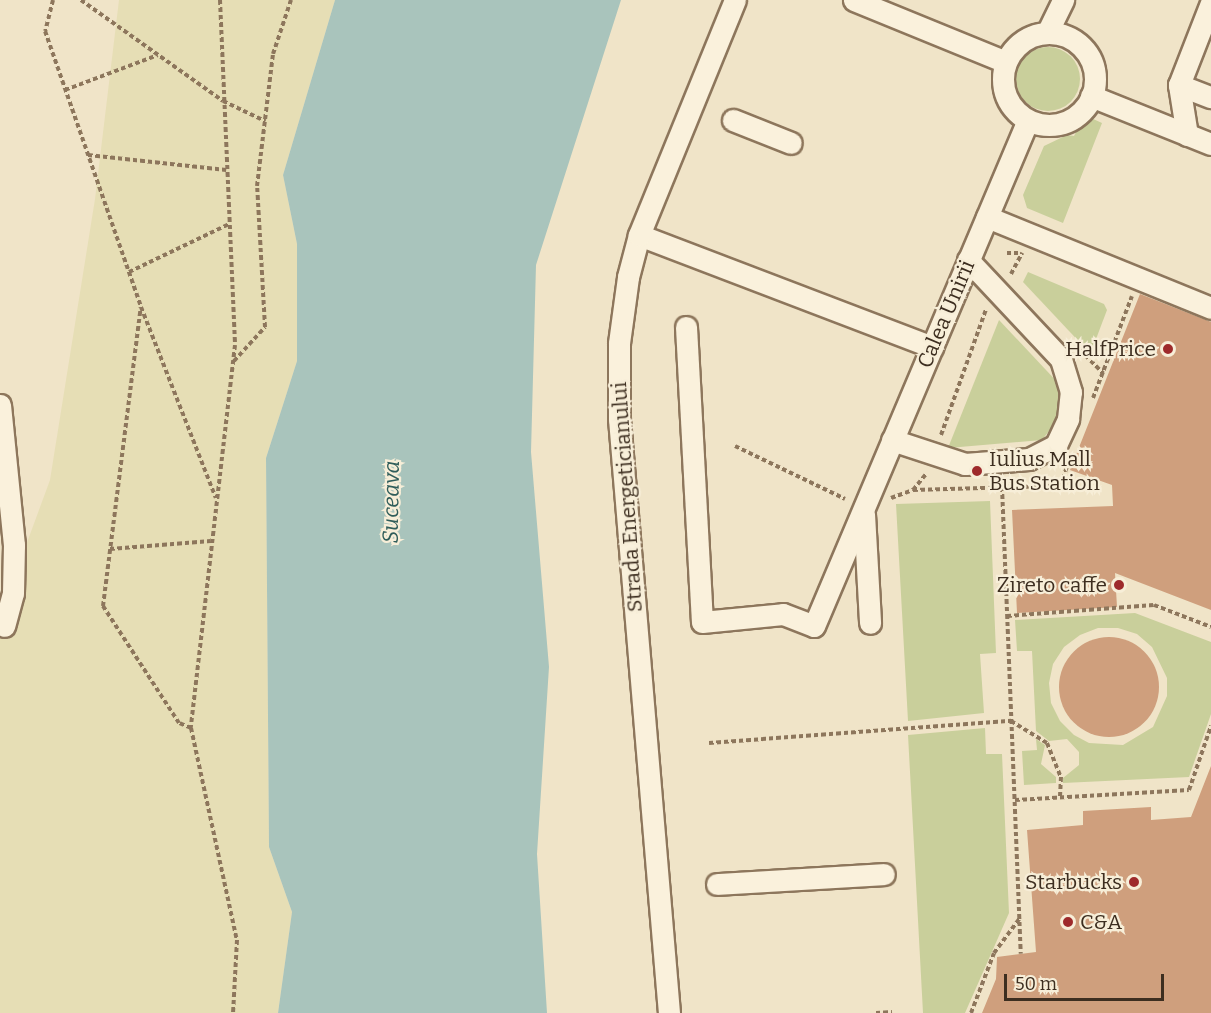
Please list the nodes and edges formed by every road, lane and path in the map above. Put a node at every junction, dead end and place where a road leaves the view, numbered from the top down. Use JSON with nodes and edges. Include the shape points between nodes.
{"nodes":[{"id":1,"x":53,"y":0,"type":"edge"},
{"id":2,"x":81,"y":0,"type":"edge"},
{"id":3,"x":220,"y":0,"type":"edge"},
{"id":4,"x":291,"y":0,"type":"edge"},
{"id":5,"x":735,"y":0,"type":"edge"},
{"id":6,"x":854,"y":0,"type":"edge"},
{"id":7,"x":1063,"y":0,"type":"edge"},
{"id":8,"x":1211,"y":3,"type":"edge"},
{"id":9,"x":1047,"y":33,"type":"junction"},
{"id":10,"x":158,"y":55,"type":"junction"},
{"id":11,"x":1006,"y":62,"type":"junction"},
{"id":12,"x":1179,"y":85,"type":"junction"},
{"id":13,"x":65,"y":90,"type":"junction"},
{"id":14,"x":1091,"y":96,"type":"junction"},
{"id":15,"x":1211,"y":98,"type":"edge"},
{"id":16,"x":223,"y":101,"type":"junction"},
{"id":17,"x":733,"y":120,"type":"dead end"},
{"id":18,"x":1028,"y":120,"type":"junction"},
{"id":19,"x":265,"y":121,"type":"junction"},
{"id":20,"x":1187,"y":135,"type":"junction"},
{"id":21,"x":791,"y":143,"type":"dead end"},
{"id":22,"x":1211,"y":144,"type":"edge"},
{"id":23,"x":88,"y":155,"type":"junction"},
{"id":24,"x":226,"y":170,"type":"junction"},
{"id":25,"x":987,"y":217,"type":"junction"},
{"id":26,"x":229,"y":224,"type":"junction"},
{"id":27,"x":639,"y":236,"type":"junction"},
{"id":28,"x":1006,"y":253,"type":"dead end"},
{"id":29,"x":1018,"y":253,"type":"junction"},
{"id":30,"x":1029,"y":254,"type":"dead end"},
{"id":31,"x":969,"y":260,"type":"junction"},
{"id":32,"x":129,"y":272,"type":"junction"},
{"id":33,"x":1018,"y":284,"type":"dead end"},
{"id":34,"x":994,"y":289,"type":"junction"},
{"id":35,"x":1123,"y":290,"type":"dead end"},
{"id":36,"x":141,"y":307,"type":"junction"},
{"id":37,"x":1211,"y":308,"type":"edge"},
{"id":38,"x":686,"y":327,"type":"dead end"},
{"id":39,"x":1072,"y":341,"type":"dead end"},
{"id":40,"x":932,"y":348,"type":"junction"},
{"id":41,"x":233,"y":362,"type":"junction"},
{"id":42,"x":1102,"y":373,"type":"junction"},
{"id":43,"x":1091,"y":404,"type":"dead end"},
{"id":44,"x":0,"y":405,"type":"edge"},
{"id":45,"x":892,"y":440,"type":"junction"},
{"id":46,"x":735,"y":446,"type":"dead end"},
{"id":47,"x":934,"y":454,"type":"junction"},
{"id":48,"x":1071,"y":455,"type":"dead end"},
{"id":49,"x":1002,"y":488,"type":"junction"},
{"id":50,"x":913,"y":490,"type":"junction"},
{"id":51,"x":216,"y":499,"type":"junction"},
{"id":52,"x":863,"y":508,"type":"junction"},
{"id":53,"x":211,"y":541,"type":"junction"},
{"id":54,"x":110,"y":549,"type":"junction"},
{"id":55,"x":1007,"y":616,"type":"junction"},
{"id":56,"x":870,"y":623,"type":"dead end"},
{"id":57,"x":4,"y":626,"type":"dead end"},
{"id":58,"x":1211,"y":627,"type":"edge"},
{"id":59,"x":1011,"y":721,"type":"junction"},
{"id":60,"x":1211,"y":726,"type":"edge"},
{"id":61,"x":191,"y":728,"type":"junction"},
{"id":62,"x":709,"y":743,"type":"dead end"},
{"id":63,"x":1060,"y":797,"type":"junction"},
{"id":64,"x":1015,"y":800,"type":"junction"},
{"id":65,"x":884,"y":874,"type":"dead end"},
{"id":66,"x":717,"y":884,"type":"dead end"},
{"id":67,"x":1020,"y":917,"type":"junction"},
{"id":68,"x":1021,"y":954,"type":"dead end"},
{"id":69,"x":892,"y":1012,"type":"edge"},
{"id":70,"x":234,"y":1013,"type":"edge"},
{"id":71,"x":669,"y":1013,"type":"edge"},
{"id":72,"x":876,"y":1013,"type":"edge"},
{"id":73,"x":971,"y":1013,"type":"edge"}],
"edges":[{"from":1,"to":13,"type":"path","via":[[45,31]]},
{"from":2,"to":10,"type":"path"},
{"from":3,"to":16,"type":"path"},
{"from":4,"to":19,"type":"path","via":[[273,54]]},
{"from":5,"to":27,"type":"street","name":"Strada Energeticianului"},
{"from":6,"to":11,"type":"street"},
{"from":7,"to":9,"type":"street"},
{"from":8,"to":12,"type":"street"},
{"from":9,"to":11,"type":"street","via":[[1022,41]]},
{"from":9,"to":14,"type":"street","via":[[1062,35],[1086,52],[1093,66]]},
{"from":10,"to":13,"type":"path"},
{"from":10,"to":16,"type":"path"},
{"from":11,"to":18,"type":"street","via":[[1006,95]]},
{"from":12,"to":15,"type":"street"},
{"from":12,"to":20,"type":"street"},
{"from":13,"to":23,"type":"path"},
{"from":14,"to":18,"type":"street","via":[[1083,109],[1058,124]]},
{"from":14,"to":20,"type":"street"},
{"from":16,"to":19,"type":"path"},
{"from":16,"to":24,"type":"path"},
{"from":17,"to":21,"type":"street"},
{"from":18,"to":25,"type":"street","name":"Calea Unirii"},
{"from":19,"to":41,"type":"path","via":[[257,186],[265,327]]},
{"from":20,"to":22,"type":"street"},
{"from":23,"to":24,"type":"path"},
{"from":23,"to":32,"type":"path"},
{"from":24,"to":26,"type":"path"},
{"from":25,"to":31,"type":"street","name":"Calea Unirii"},
{"from":25,"to":37,"type":"street"},
{"from":26,"to":32,"type":"path"},
{"from":26,"to":41,"type":"path"},
{"from":27,"to":40,"type":"street"},
{"from":27,"to":71,"type":"street","name":"Strada Energeticianului","via":[[628,277],[619,343],[619,419]]},
{"from":28,"to":29,"type":"path"},
{"from":29,"to":30,"type":"path"},
{"from":29,"to":33,"type":"path","via":[[1010,276]]},
{"from":31,"to":34,"type":"street"},
{"from":31,"to":40,"type":"street","name":"Calea Unirii"},
{"from":32,"to":36,"type":"path"},
{"from":34,"to":47,"type":"path"},
{"from":34,"to":47,"type":"street","via":[[1061,359],[1071,392],[1068,419],[1056,446],[1029,459],[965,465]]},
{"from":35,"to":42,"type":"path","via":[[1133,294]]},
{"from":36,"to":51,"type":"path"},
{"from":36,"to":54,"type":"path"},
{"from":38,"to":52,"type":"street","name":"Calea Unirii","via":[[702,622],[783,614],[814,626]]},
{"from":39,"to":42,"type":"path"},
{"from":40,"to":45,"type":"street","name":"Calea Unirii"},
{"from":41,"to":51,"type":"path"},
{"from":42,"to":43,"type":"path"},
{"from":44,"to":57,"type":"street","via":[[14,545],[13,592]]},
{"from":45,"to":47,"type":"street"},
{"from":45,"to":52,"type":"street","name":"Calea Unirii"},
{"from":46,"to":52,"type":"path"},
{"from":47,"to":50,"type":"path","via":[[928,472]]},
{"from":48,"to":49,"type":"path","via":[[1060,486]]},
{"from":49,"to":50,"type":"path"},
{"from":49,"to":55,"type":"path"},
{"from":50,"to":52,"type":"path"},
{"from":51,"to":53,"type":"path"},
{"from":52,"to":56,"type":"street"},
{"from":53,"to":54,"type":"path"},
{"from":53,"to":61,"type":"path"},
{"from":54,"to":61,"type":"path","via":[[103,606],[179,723]]},
{"from":55,"to":58,"type":"path","via":[[1154,605]]},
{"from":55,"to":59,"type":"path"},
{"from":59,"to":62,"type":"path"},
{"from":59,"to":63,"type":"path","via":[[1047,743],[1060,777]]},
{"from":59,"to":64,"type":"path"},
{"from":60,"to":63,"type":"path","via":[[1189,790]]},
{"from":61,"to":70,"type":"path","via":[[237,940]]},
{"from":63,"to":64,"type":"path"},
{"from":64,"to":67,"type":"path"},
{"from":65,"to":66,"type":"street"},
{"from":67,"to":68,"type":"path"},
{"from":67,"to":73,"type":"path","via":[[994,953]]},
{"from":69,"to":72,"type":"path"}]}
